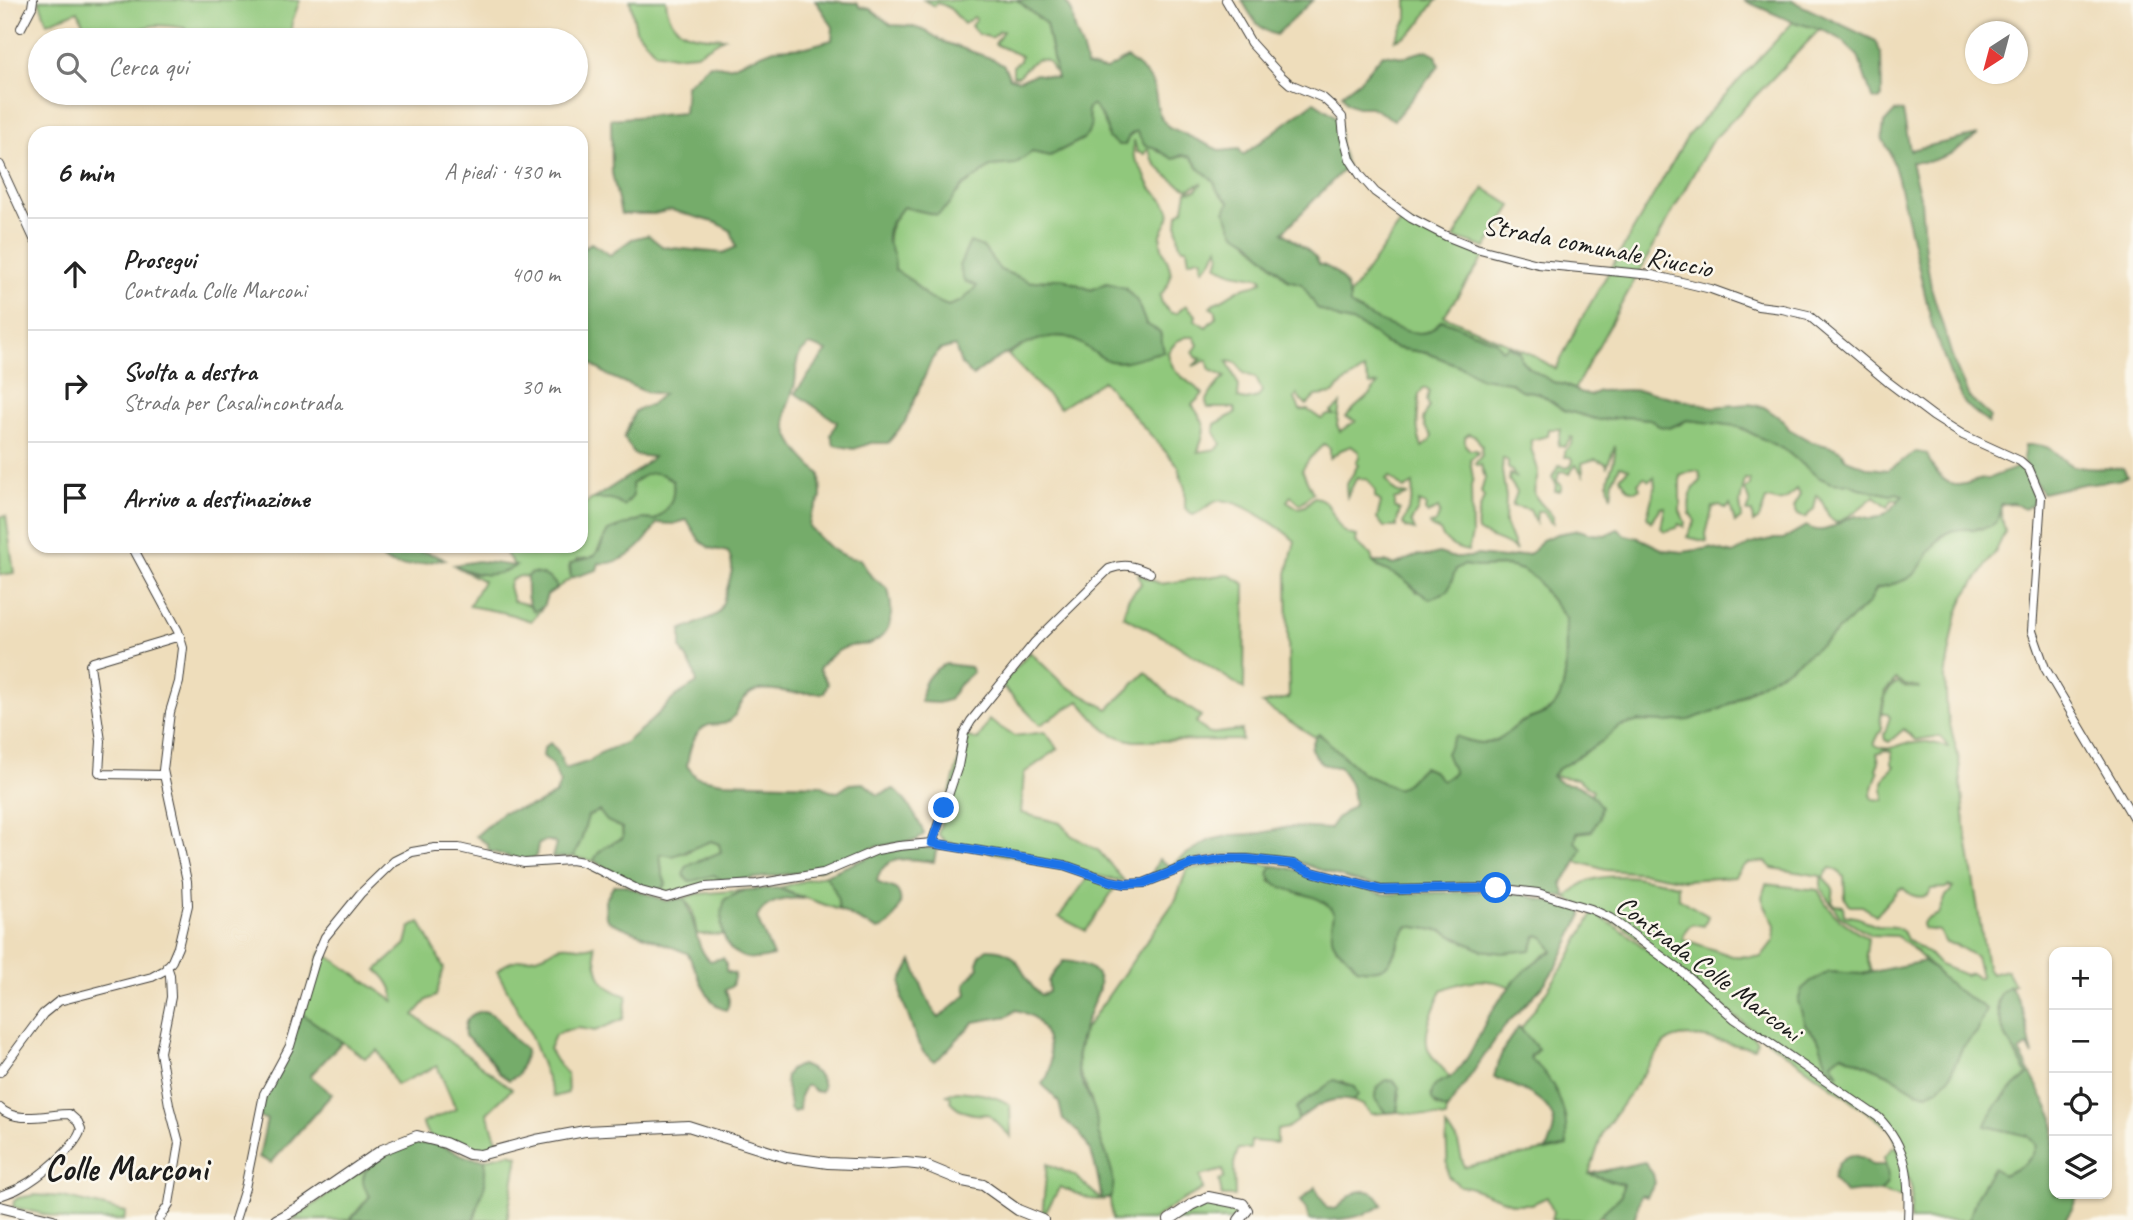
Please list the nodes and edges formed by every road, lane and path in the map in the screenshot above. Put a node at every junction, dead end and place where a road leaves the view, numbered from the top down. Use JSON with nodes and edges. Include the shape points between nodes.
{"nodes":[{"id":1,"x":33,"y":0,"type":"edge"},
{"id":2,"x":1226,"y":0,"type":"edge"},
{"id":3,"x":21,"y":28,"type":"dead end"},
{"id":4,"x":0,"y":165,"type":"edge"},
{"id":5,"x":28,"y":226,"type":"edge"},
{"id":6,"x":136,"y":553,"type":"edge"},
{"id":7,"x":1150,"y":573,"type":"dead end"},
{"id":8,"x":180,"y":636,"type":"junction"},
{"id":9,"x":164,"y":775,"type":"junction"},
{"id":10,"x":2133,"y":817,"type":"edge"},
{"id":11,"x":932,"y":843,"type":"junction"},
{"id":12,"x":167,"y":966,"type":"junction"},
{"id":13,"x":0,"y":1072,"type":"edge"},
{"id":14,"x":0,"y":1108,"type":"edge"},
{"id":15,"x":0,"y":1196,"type":"edge"},
{"id":16,"x":0,"y":1207,"type":"edge"},
{"id":17,"x":53,"y":1220,"type":"edge"},
{"id":18,"x":159,"y":1220,"type":"edge"},
{"id":19,"x":235,"y":1220,"type":"edge"},
{"id":20,"x":276,"y":1220,"type":"edge"},
{"id":21,"x":1043,"y":1220,"type":"edge"},
{"id":22,"x":1169,"y":1220,"type":"edge"},
{"id":23,"x":1239,"y":1220,"type":"edge"},
{"id":24,"x":1908,"y":1220,"type":"edge"}],
"edges":[{"from":1,"to":3,"type":"street"},
{"from":2,"to":10,"type":"street","name":"Strada comunale Riuccio","via":[[1251,43],[1281,76],[1323,99],[1342,117],[1350,159],[1361,176],[1412,218],[1476,248],[1538,264],[1652,275],[1808,316],[1933,416],[2029,469],[2041,497],[2032,631],[2037,650]]},
{"from":4,"to":5,"type":"street"},
{"from":6,"to":8,"type":"street"},
{"from":7,"to":11,"type":"street","via":[[1132,565],[1109,569],[1035,642],[997,688],[964,733]]},
{"from":8,"to":9,"type":"street","via":[[183,657],[170,712]]},
{"from":8,"to":9,"type":"street","via":[[90,665],[101,741],[99,772]]},
{"from":9,"to":12,"type":"street","via":[[184,863],[188,905],[178,947]]},
{"from":11,"to":19,"type":"street","name":"Contrada Colle Marconi","via":[[877,850],[823,873],[705,887],[667,898],[571,860],[524,863],[459,848],[435,848],[394,861],[325,937],[290,1046],[264,1094]]},
{"from":11,"to":24,"type":"street","name":"Contrada Colle Marconi","via":[[1064,865],[1126,884],[1144,883],[1192,864],[1247,859],[1293,864],[1381,890],[1496,888],[1538,893],[1591,909],[1680,970],[1735,1019],[1878,1117],[1904,1157]]},
{"from":12,"to":13,"type":"street","via":[[152,976],[59,1001],[43,1014]]},
{"from":12,"to":18,"type":"street","via":[[171,997],[160,1052],[179,1143],[169,1204]]},
{"from":14,"to":15,"type":"street","via":[[20,1118],[69,1114],[81,1129],[75,1143],[31,1181]]},
{"from":16,"to":17,"type":"street"},
{"from":20,"to":21,"type":"street","via":[[382,1150],[418,1136],[480,1155],[585,1131],[688,1126],[786,1157],[828,1163],[924,1165],[983,1185],[1018,1210]]},
{"from":22,"to":23,"type":"street","via":[[1208,1197],[1243,1204],[1247,1210]]}]}
